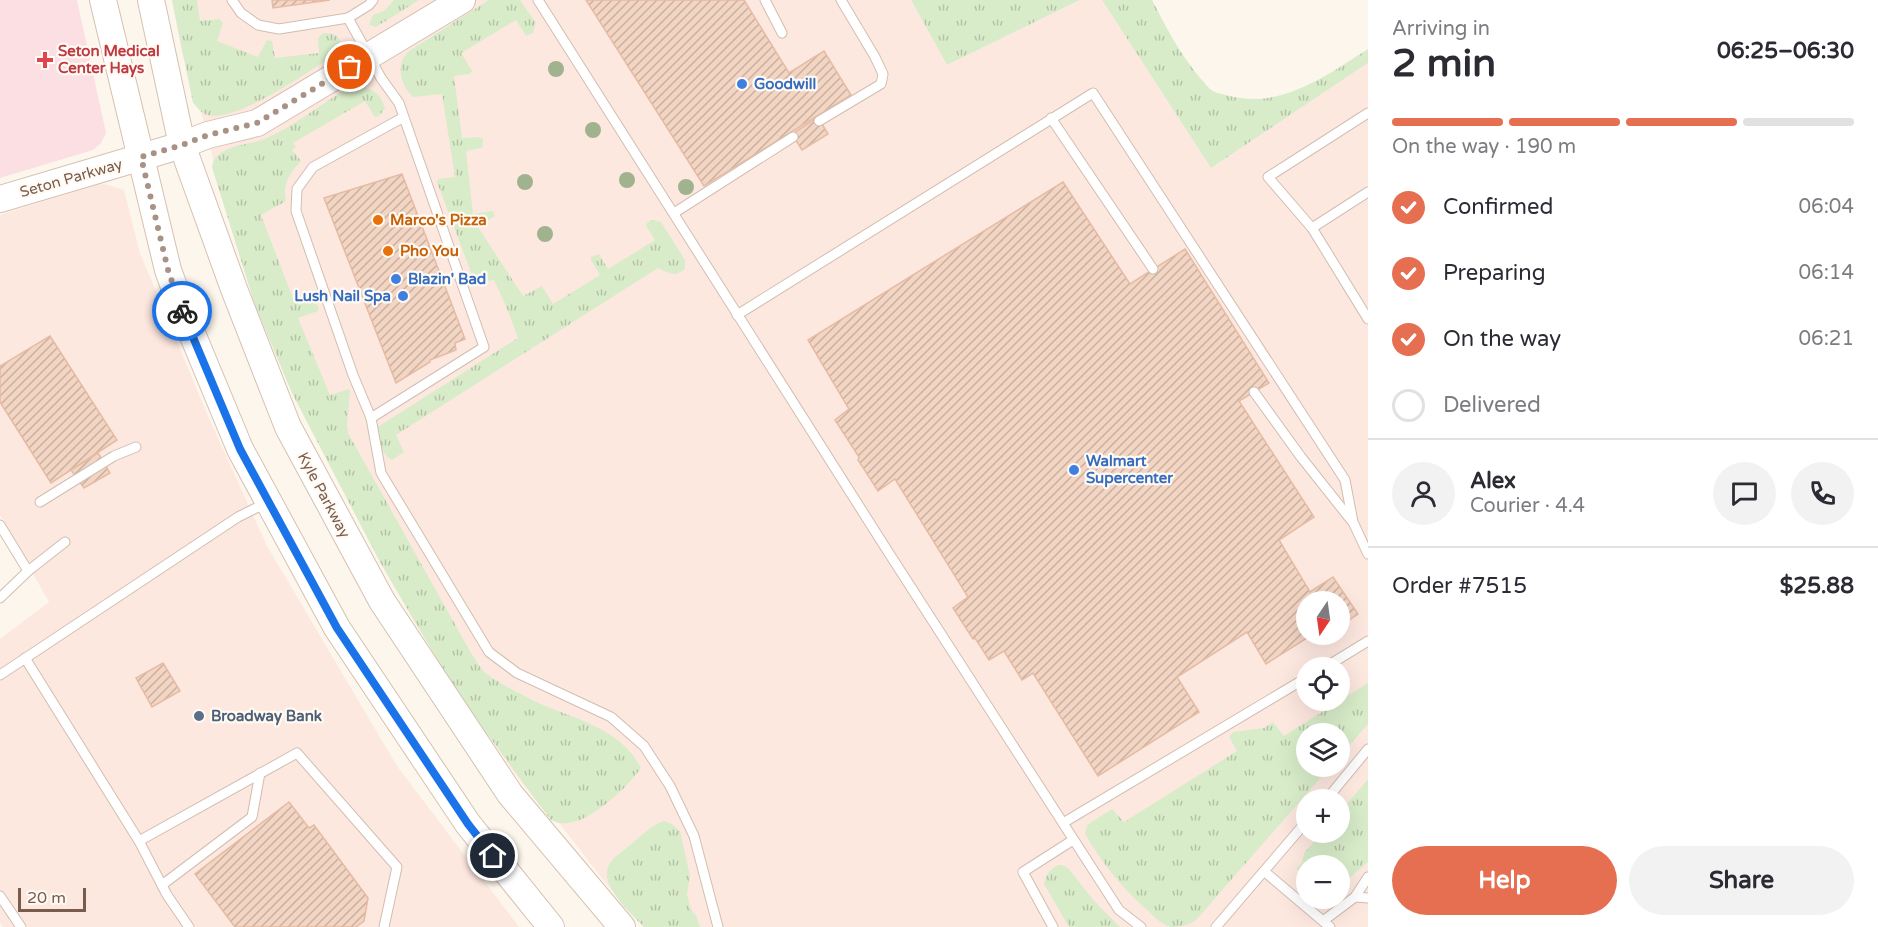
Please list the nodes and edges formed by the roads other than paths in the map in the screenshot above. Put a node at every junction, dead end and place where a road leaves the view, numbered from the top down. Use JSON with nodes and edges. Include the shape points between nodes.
{"nodes":[{"id":1,"x":103,"y":0,"type":"edge"},
{"id":2,"x":151,"y":0,"type":"edge"},
{"id":3,"x":232,"y":0,"type":"edge"},
{"id":4,"x":462,"y":0,"type":"edge"},
{"id":5,"x":538,"y":0,"type":"edge"},
{"id":6,"x":765,"y":0,"type":"edge"},
{"id":7,"x":841,"y":0,"type":"edge"},
{"id":8,"x":370,"y":2,"type":"edge"},
{"id":9,"x":348,"y":18,"type":"junction"},
{"id":10,"x":782,"y":33,"type":"dead end"},
{"id":11,"x":368,"y":56,"type":"junction"},
{"id":12,"x":1368,"y":113,"type":"edge"},
{"id":13,"x":404,"y":117,"type":"junction"},
{"id":14,"x":1051,"y":118,"type":"junction"},
{"id":15,"x":819,"y":121,"type":"dead end"},
{"id":16,"x":793,"y":137,"type":"dead end"},
{"id":17,"x":182,"y":145,"type":"junction"},
{"id":18,"x":141,"y":157,"type":"junction"},
{"id":19,"x":1368,"y":192,"type":"edge"},
{"id":20,"x":0,"y":199,"type":"edge"},
{"id":21,"x":674,"y":213,"type":"junction"},
{"id":22,"x":1312,"y":228,"type":"junction"},
{"id":23,"x":1153,"y":269,"type":"dead end"},
{"id":24,"x":737,"y":315,"type":"junction"},
{"id":25,"x":1368,"y":319,"type":"edge"},
{"id":26,"x":1254,"y":392,"type":"dead end"},
{"id":27,"x":371,"y":418,"type":"junction"},
{"id":28,"x":136,"y":447,"type":"dead end"},
{"id":29,"x":40,"y":502,"type":"dead end"},
{"id":30,"x":269,"y":502,"type":"junction"},
{"id":31,"x":1353,"y":522,"type":"junction"},
{"id":32,"x":0,"y":525,"type":"edge"},
{"id":33,"x":65,"y":542,"type":"dead end"},
{"id":34,"x":1368,"y":554,"type":"edge"},
{"id":35,"x":28,"y":571,"type":"junction"},
{"id":36,"x":0,"y":598,"type":"edge"},
{"id":37,"x":1368,"y":641,"type":"edge"},
{"id":38,"x":1342,"y":657,"type":"edge"},
{"id":39,"x":25,"y":658,"type":"junction"},
{"id":40,"x":0,"y":675,"type":"edge"},
{"id":41,"x":1296,"y":684,"type":"edge"},
{"id":42,"x":1368,"y":749,"type":"edge"},
{"id":43,"x":261,"y":773,"type":"junction"},
{"id":44,"x":1335,"y":789,"type":"edge"},
{"id":45,"x":1063,"y":823,"type":"junction"},
{"id":46,"x":1296,"y":834,"type":"edge"},
{"id":47,"x":1073,"y":840,"type":"junction"},
{"id":48,"x":139,"y":841,"type":"junction"},
{"id":49,"x":1265,"y":872,"type":"junction"},
{"id":50,"x":1368,"y":877,"type":"edge"},
{"id":51,"x":162,"y":885,"type":"junction"},
{"id":52,"x":0,"y":896,"type":"edge"},
{"id":53,"x":1355,"y":897,"type":"junction"},
{"id":54,"x":1368,"y":898,"type":"edge"},
{"id":55,"x":1327,"y":924,"type":"edge"},
{"id":56,"x":21,"y":927,"type":"edge"},
{"id":57,"x":189,"y":927,"type":"edge"},
{"id":58,"x":384,"y":927,"type":"edge"},
{"id":59,"x":551,"y":927,"type":"edge"},
{"id":60,"x":622,"y":927,"type":"edge"},
{"id":61,"x":718,"y":927,"type":"edge"},
{"id":62,"x":1053,"y":927,"type":"edge"},
{"id":63,"x":1141,"y":927,"type":"edge"},
{"id":64,"x":1216,"y":927,"type":"edge"}],
"edges":[{"from":1,"to":18,"type":"street"},
{"from":2,"to":17,"type":"street","name":"Kyle Parkway"},
{"from":3,"to":9,"type":"lane","via":[[241,13],[258,25],[279,29]]},
{"from":4,"to":11,"type":"street","name":"Seton Parkway"},
{"from":5,"to":21,"type":"lane"},
{"from":6,"to":10,"type":"lane"},
{"from":7,"to":15,"type":"lane","via":[[883,74],[881,84]]},
{"from":8,"to":9,"type":"lane"},
{"from":9,"to":11,"type":"lane"},
{"from":11,"to":13,"type":"lane","via":[[399,102]]},
{"from":11,"to":17,"type":"street","name":"Seton Parkway","via":[[257,123]]},
{"from":12,"to":22,"type":"lane","via":[[1268,177]]},
{"from":13,"to":27,"type":"lane","via":[[313,166],[297,189],[296,211]]},
{"from":13,"to":27,"type":"lane","via":[[484,347]]},
{"from":14,"to":23,"type":"lane"},
{"from":14,"to":24,"type":"lane"},
{"from":14,"to":31,"type":"lane","via":[[1092,93],[1345,480]]},
{"from":16,"to":21,"type":"lane"},
{"from":17,"to":18,"type":"street","name":"Seton Parkway"},
{"from":17,"to":60,"type":"street","name":"Kyle Parkway","via":[[288,427],[382,601],[510,794]]},
{"from":18,"to":20,"type":"street","name":"Seton Parkway"},
{"from":18,"to":30,"type":"street","via":[[168,270],[184,314],[240,449]]},
{"from":19,"to":22,"type":"lane"},
{"from":21,"to":24,"type":"lane"},
{"from":22,"to":25,"type":"lane"},
{"from":24,"to":45,"type":"lane"},
{"from":26,"to":31,"type":"lane"},
{"from":27,"to":61,"type":"lane","via":[[381,473],[489,652],[518,674],[611,717],[644,746],[670,786],[694,837]]},
{"from":28,"to":29,"type":"lane","via":[[114,456]]},
{"from":30,"to":39,"type":"lane","via":[[238,517]]},
{"from":30,"to":59,"type":"street","via":[[343,638],[468,824]]},
{"from":31,"to":34,"type":"lane"},
{"from":32,"to":35,"type":"lane"},
{"from":33,"to":35,"type":"lane"},
{"from":35,"to":36,"type":"lane"},
{"from":37,"to":38,"type":"lane"},
{"from":39,"to":40,"type":"lane"},
{"from":39,"to":48,"type":"lane"},
{"from":41,"to":45,"type":"lane"},
{"from":42,"to":44,"type":"lane"},
{"from":43,"to":48,"type":"lane"},
{"from":43,"to":51,"type":"lane","via":[[252,817]]},
{"from":43,"to":58,"type":"lane","via":[[297,753],[397,867]]},
{"from":45,"to":47,"type":"lane"},
{"from":46,"to":49,"type":"lane"},
{"from":47,"to":62,"type":"lane","via":[[1023,872]]},
{"from":47,"to":63,"type":"lane","via":[[1119,910]]},
{"from":48,"to":51,"type":"lane"},
{"from":49,"to":55,"type":"lane"},
{"from":49,"to":64,"type":"lane"},
{"from":50,"to":53,"type":"lane"},
{"from":51,"to":57,"type":"lane"},
{"from":52,"to":56,"type":"lane"},
{"from":53,"to":54,"type":"lane"},
{"from":53,"to":55,"type":"lane"}]}
